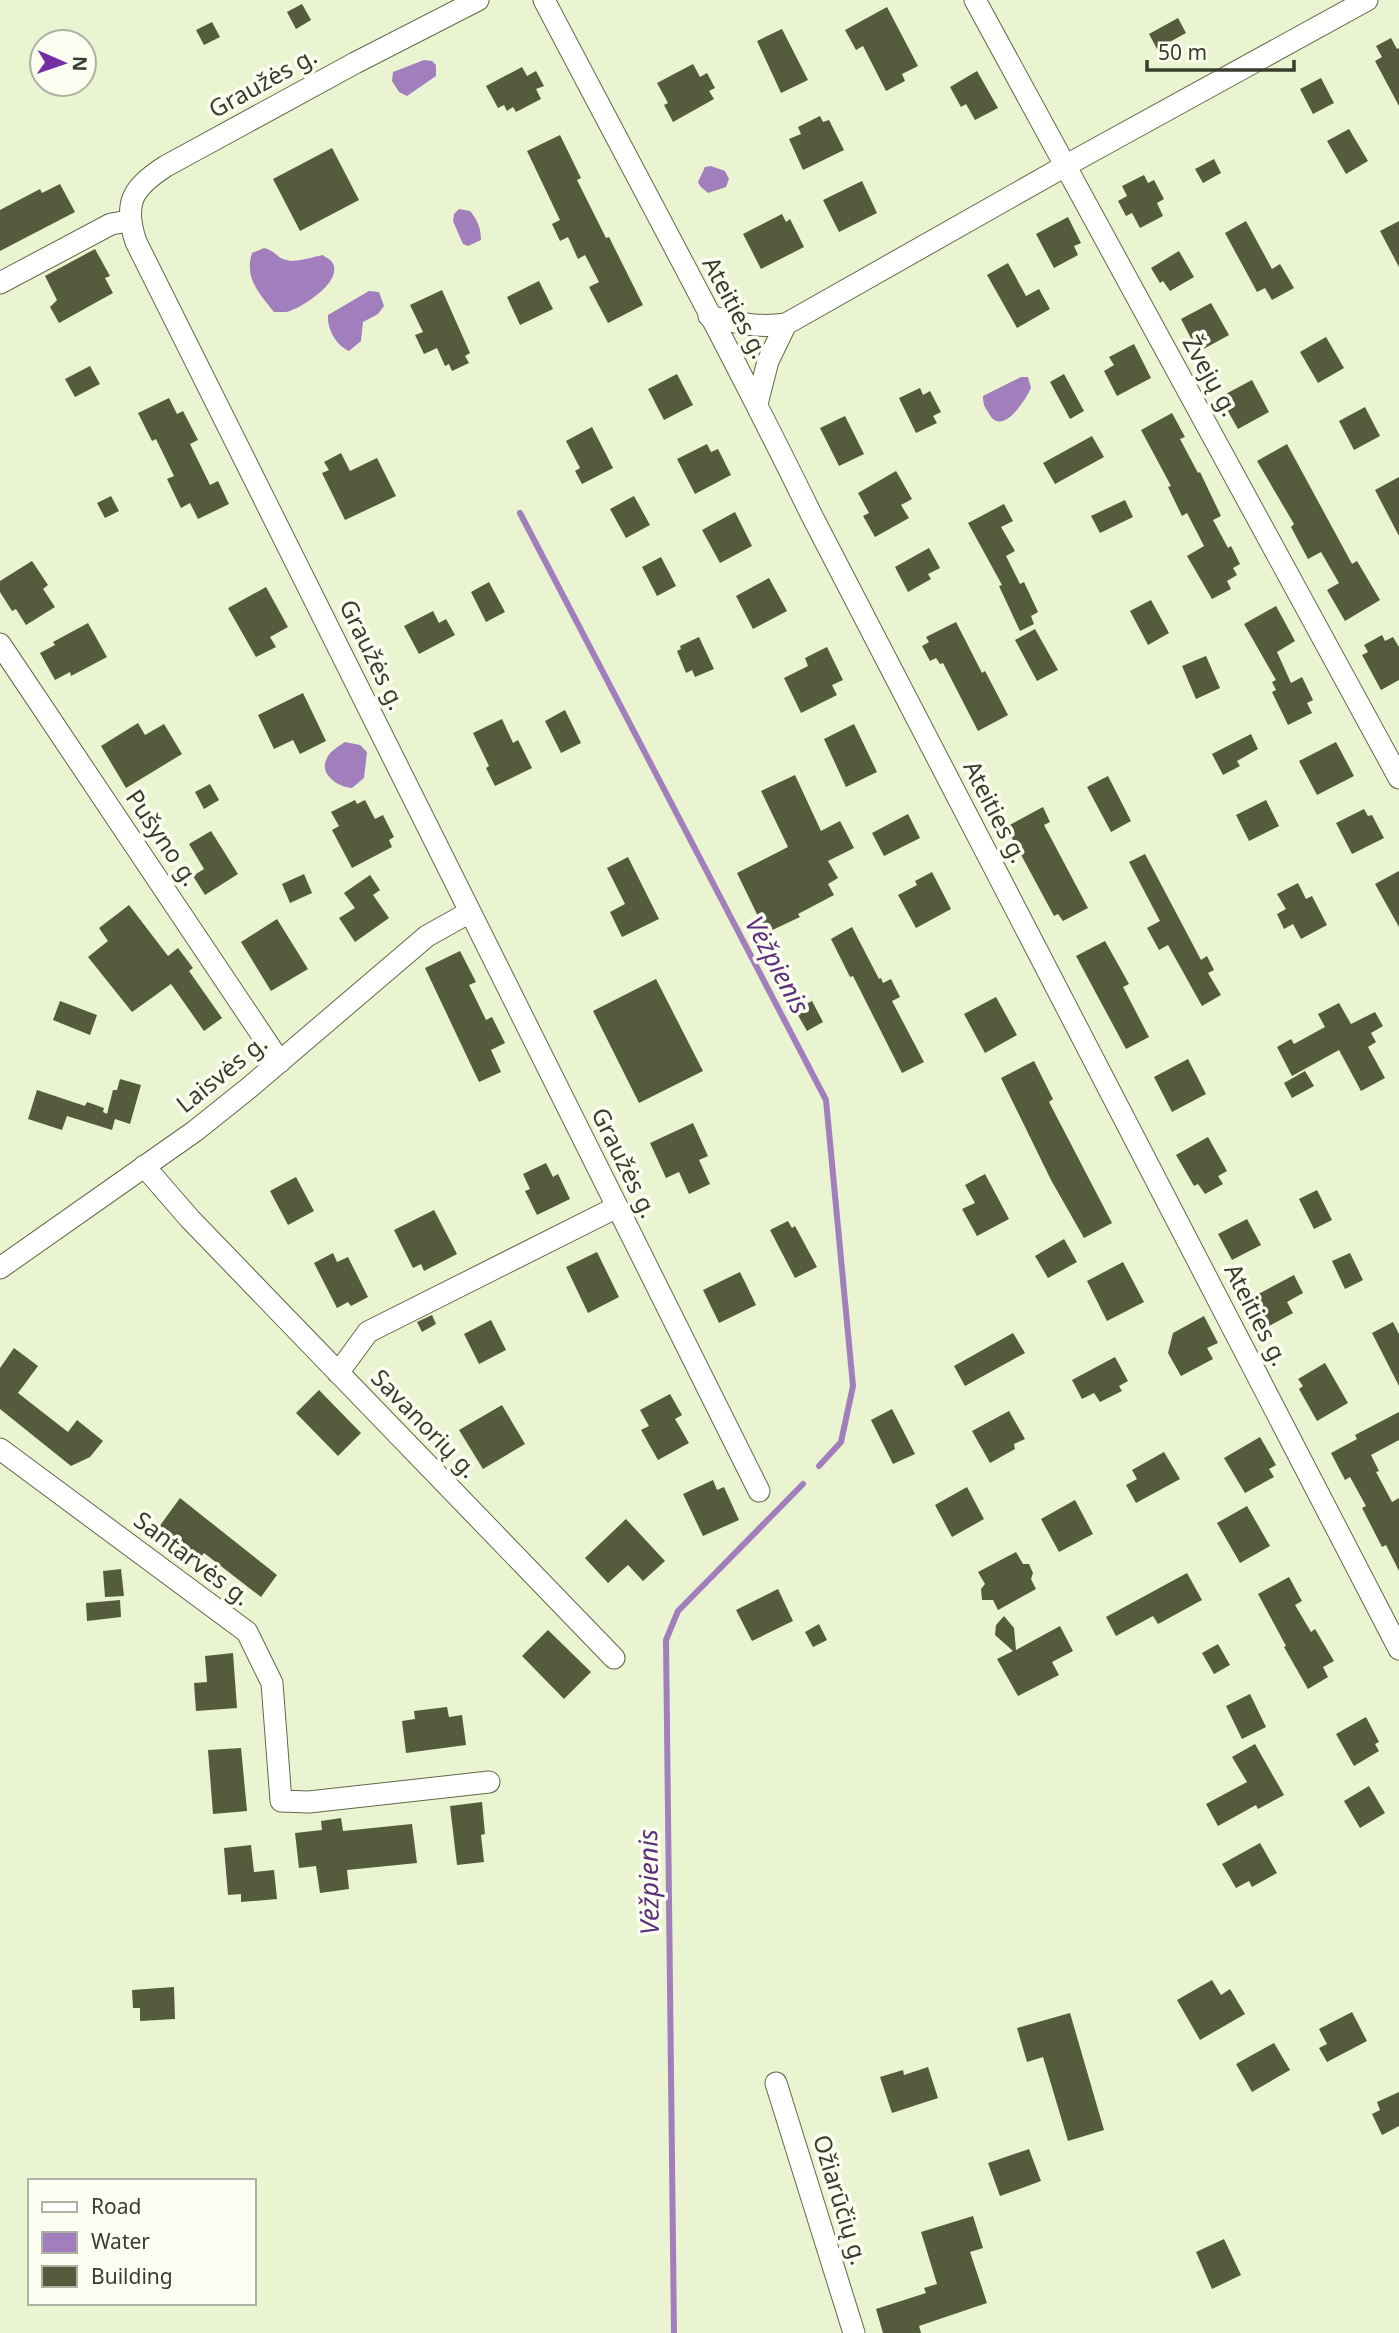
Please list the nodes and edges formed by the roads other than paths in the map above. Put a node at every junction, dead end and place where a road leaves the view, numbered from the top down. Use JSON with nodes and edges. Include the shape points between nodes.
{"nodes":[{"id":1,"x":478,"y":0,"type":"edge"},
{"id":2,"x":544,"y":0,"type":"edge"},
{"id":3,"x":975,"y":0,"type":"edge"},
{"id":4,"x":1367,"y":0,"type":"edge"},
{"id":5,"x":1065,"y":166,"type":"junction"},
{"id":6,"x":129,"y":221,"type":"junction"},
{"id":7,"x":0,"y":283,"type":"edge"},
{"id":8,"x":709,"y":316,"type":"junction"},
{"id":9,"x":786,"y":324,"type":"junction"},
{"id":10,"x":757,"y":404,"type":"junction"},
{"id":11,"x":0,"y":644,"type":"edge"},
{"id":12,"x":1399,"y":778,"type":"edge"},
{"id":13,"x":470,"y":912,"type":"junction"},
{"id":14,"x":280,"y":1062,"type":"junction"},
{"id":15,"x":144,"y":1166,"type":"junction"},
{"id":16,"x":617,"y":1207,"type":"junction"},
{"id":17,"x":0,"y":1268,"type":"edge"},
{"id":18,"x":338,"y":1373,"type":"junction"},
{"id":19,"x":0,"y":1449,"type":"edge"},
{"id":20,"x":759,"y":1490,"type":"dead end"},
{"id":21,"x":1399,"y":1649,"type":"edge"},
{"id":22,"x":614,"y":1658,"type":"dead end"},
{"id":23,"x":489,"y":1782,"type":"dead end"},
{"id":24,"x":776,"y":2083,"type":"dead end"},
{"id":25,"x":854,"y":2333,"type":"edge"}],
"edges":[{"from":1,"to":6,"type":"street","name":"Graužės g.","via":[[166,166],[137,189]]},
{"from":2,"to":8,"type":"street","name":"Ateities g."},
{"from":3,"to":5,"type":"street","name":"Žvejų g."},
{"from":4,"to":5,"type":"street"},
{"from":5,"to":9,"type":"street"},
{"from":5,"to":12,"type":"street","name":"Žvejų g."},
{"from":6,"to":7,"type":"street","via":[[111,224]]},
{"from":6,"to":13,"type":"street","name":"Graužės g."},
{"from":8,"to":9,"type":"street","via":[[743,325]]},
{"from":8,"to":10,"type":"street","name":"Ateities g."},
{"from":9,"to":10,"type":"street","via":[[768,361]]},
{"from":10,"to":21,"type":"street","name":"Ateities g."},
{"from":11,"to":14,"type":"street","name":"Pušyno g."},
{"from":13,"to":14,"type":"street","name":"Laisvės g.","via":[[427,936]]},
{"from":13,"to":16,"type":"street","name":"Graužės g."},
{"from":14,"to":15,"type":"street","name":"Laisvės g."},
{"from":15,"to":17,"type":"street","name":"Laisvės g."},
{"from":15,"to":18,"type":"street"},
{"from":16,"to":18,"type":"street","name":"Savanorių g.","via":[[368,1332]]},
{"from":16,"to":20,"type":"street","name":"Graužės g."},
{"from":18,"to":22,"type":"street","name":"Savanorių g."},
{"from":19,"to":23,"type":"street","name":"Santarvės g.","via":[[247,1632],[272,1683],[281,1801],[309,1802]]},
{"from":24,"to":25,"type":"street","name":"Ožiarūčių g."}]}
